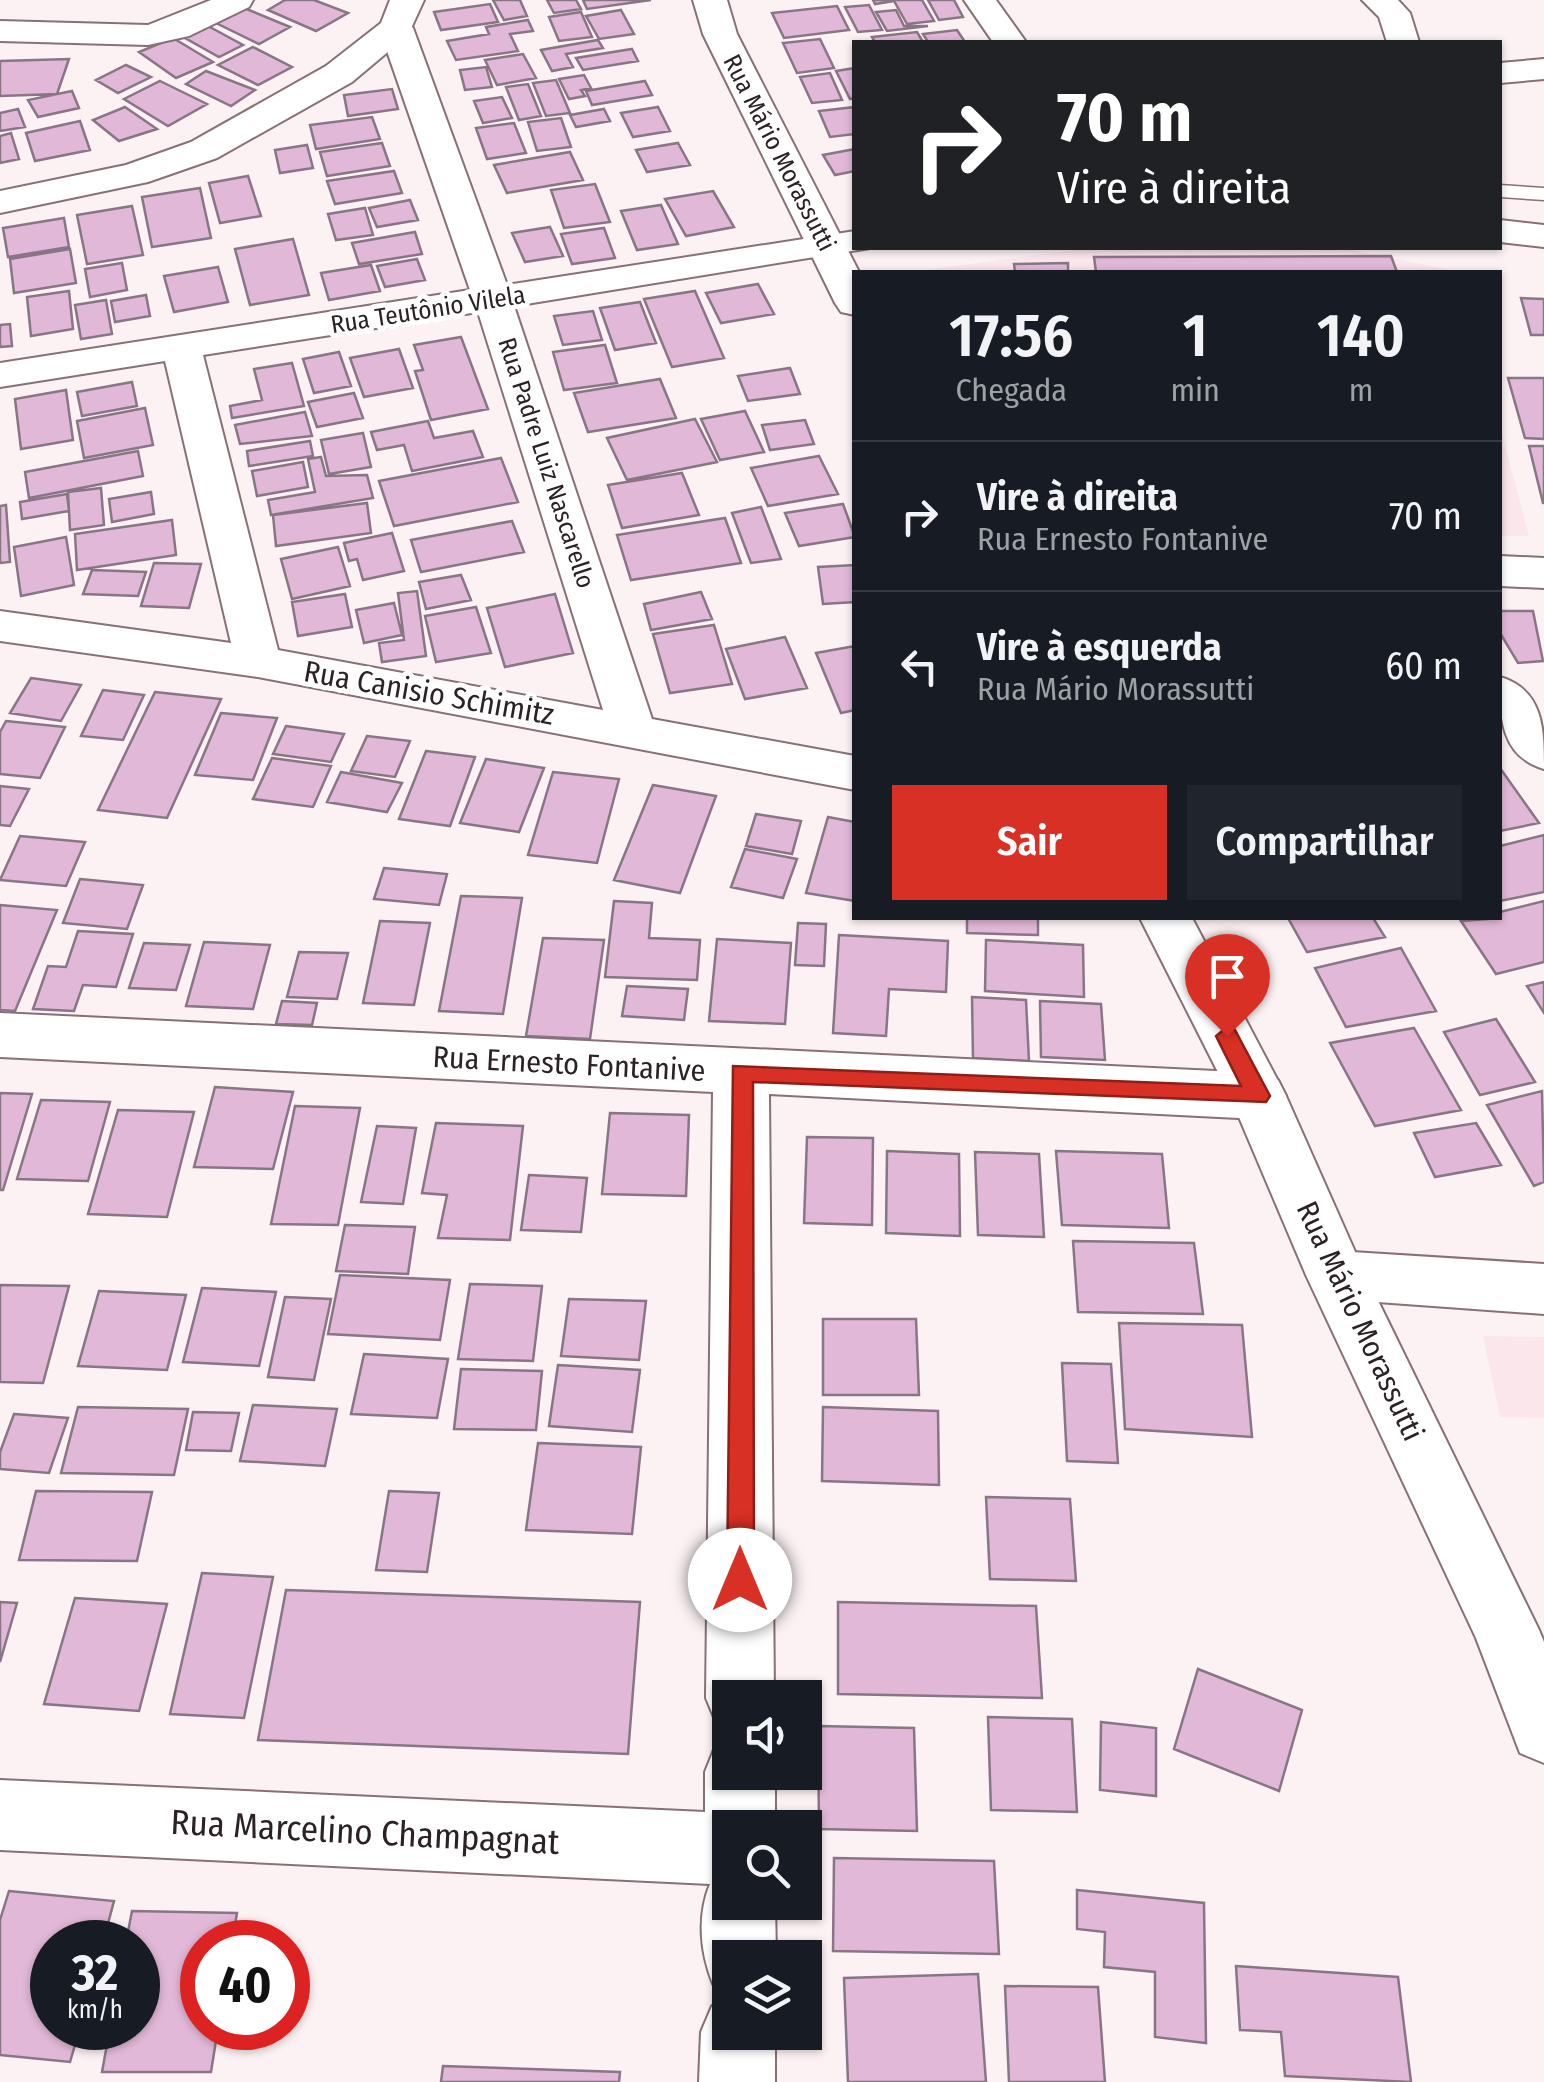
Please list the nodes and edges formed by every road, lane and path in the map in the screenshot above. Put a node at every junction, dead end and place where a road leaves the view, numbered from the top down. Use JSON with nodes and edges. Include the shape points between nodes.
{"nodes":[{"id":1,"x":24,"y":0,"type":"edge"},
{"id":2,"x":236,"y":0,"type":"edge"},
{"id":3,"x":710,"y":0,"type":"edge"},
{"id":4,"x":980,"y":0,"type":"edge"},
{"id":5,"x":1378,"y":0,"type":"edge"},
{"id":6,"x":402,"y":14,"type":"edge"},
{"id":7,"x":5,"y":31,"type":"edge"},
{"id":8,"x":1007,"y":40,"type":"edge"},
{"id":9,"x":1402,"y":40,"type":"edge"},
{"id":10,"x":1544,"y":69,"type":"edge"},
{"id":11,"x":1502,"y":73,"type":"edge"},
{"id":12,"x":1502,"y":191,"type":"edge"},
{"id":13,"x":1544,"y":194,"type":"edge"},
{"id":14,"x":0,"y":202,"type":"edge"},
{"id":15,"x":1502,"y":232,"type":"edge"},
{"id":16,"x":1544,"y":236,"type":"edge"},
{"id":17,"x":841,"y":244,"type":"edge"},
{"id":18,"x":852,"y":290,"type":"edge"},
{"id":19,"x":493,"y":300,"type":"junction"},
{"id":20,"x":182,"y":349,"type":"junction"},
{"id":21,"x":0,"y":375,"type":"edge"},
{"id":22,"x":1502,"y":571,"type":"edge"},
{"id":23,"x":1544,"y":572,"type":"edge"},
{"id":24,"x":4,"y":636,"type":"edge"},
{"id":25,"x":258,"y":662,"type":"junction"},
{"id":26,"x":1502,"y":696,"type":"edge"},
{"id":27,"x":632,"y":729,"type":"junction"},
{"id":28,"x":1544,"y":752,"type":"edge"},
{"id":29,"x":852,"y":772,"type":"edge"},
{"id":30,"x":1167,"y":920,"type":"edge"},
{"id":31,"x":0,"y":1035,"type":"edge"},
{"id":32,"x":742,"y":1072,"type":"junction"},
{"id":33,"x":1258,"y":1096,"type":"junction"},
{"id":34,"x":1336,"y":1275,"type":"junction"},
{"id":35,"x":1544,"y":1289,"type":"edge"},
{"id":36,"x":740,"y":1680,"type":"edge"},
{"id":37,"x":1544,"y":1729,"type":"edge"},
{"id":38,"x":0,"y":1815,"type":"edge"},
{"id":39,"x":712,"y":1848,"type":"edge"},
{"id":40,"x":738,"y":2050,"type":"edge"},
{"id":41,"x":737,"y":2082,"type":"edge"}],
"edges":[{"from":1,"to":7,"type":"street"},
{"from":2,"to":7,"type":"street","via":[[177,29],[148,35]]},
{"from":3,"to":17,"type":"street","name":"Rua Mário Morassutti","via":[[720,34]]},
{"from":4,"to":8,"type":"street"},
{"from":5,"to":9,"type":"street","via":[[1394,13]]},
{"from":6,"to":14,"type":"street","via":[[338,74],[204,150],[136,174]]},
{"from":6,"to":19,"type":"street","name":"Rua Padre Luiz Nascarello"},
{"from":10,"to":11,"type":"street"},
{"from":12,"to":13,"type":"lane"},
{"from":15,"to":16,"type":"street"},
{"from":17,"to":18,"type":"street","name":"Rua Mário Morassutti"},
{"from":17,"to":19,"type":"street","name":"Rua Teutônio Vilela"},
{"from":19,"to":20,"type":"street","name":"Rua Teutônio Vilela"},
{"from":19,"to":27,"type":"street","name":"Rua Padre Luiz Nascarello"},
{"from":20,"to":21,"type":"street","name":"Rua Teutônio Vilela"},
{"from":20,"to":25,"type":"street"},
{"from":22,"to":23,"type":"street"},
{"from":24,"to":25,"type":"street","name":"Rua Canisio Schimitz"},
{"from":25,"to":27,"type":"street","name":"Rua Canisio Schimitz"},
{"from":26,"to":28,"type":"street"},
{"from":27,"to":29,"type":"street","name":"Rua Canisio Schimitz"},
{"from":30,"to":33,"type":"street","name":"Rua Mário Morassutti"},
{"from":31,"to":32,"type":"street","name":"Rua Ernesto Fontanive"},
{"from":32,"to":33,"type":"street","name":"Rua Ernesto Fontanive"},
{"from":32,"to":36,"type":"street"},
{"from":33,"to":34,"type":"street","name":"Rua Mário Morassutti"},
{"from":34,"to":35,"type":"street"},
{"from":34,"to":37,"type":"street","name":"Rua Mário Morassutti","via":[[1506,1630]]},
{"from":38,"to":39,"type":"street","name":"Rua Marcelino Champagnat"},
{"from":40,"to":41,"type":"street"}]}
